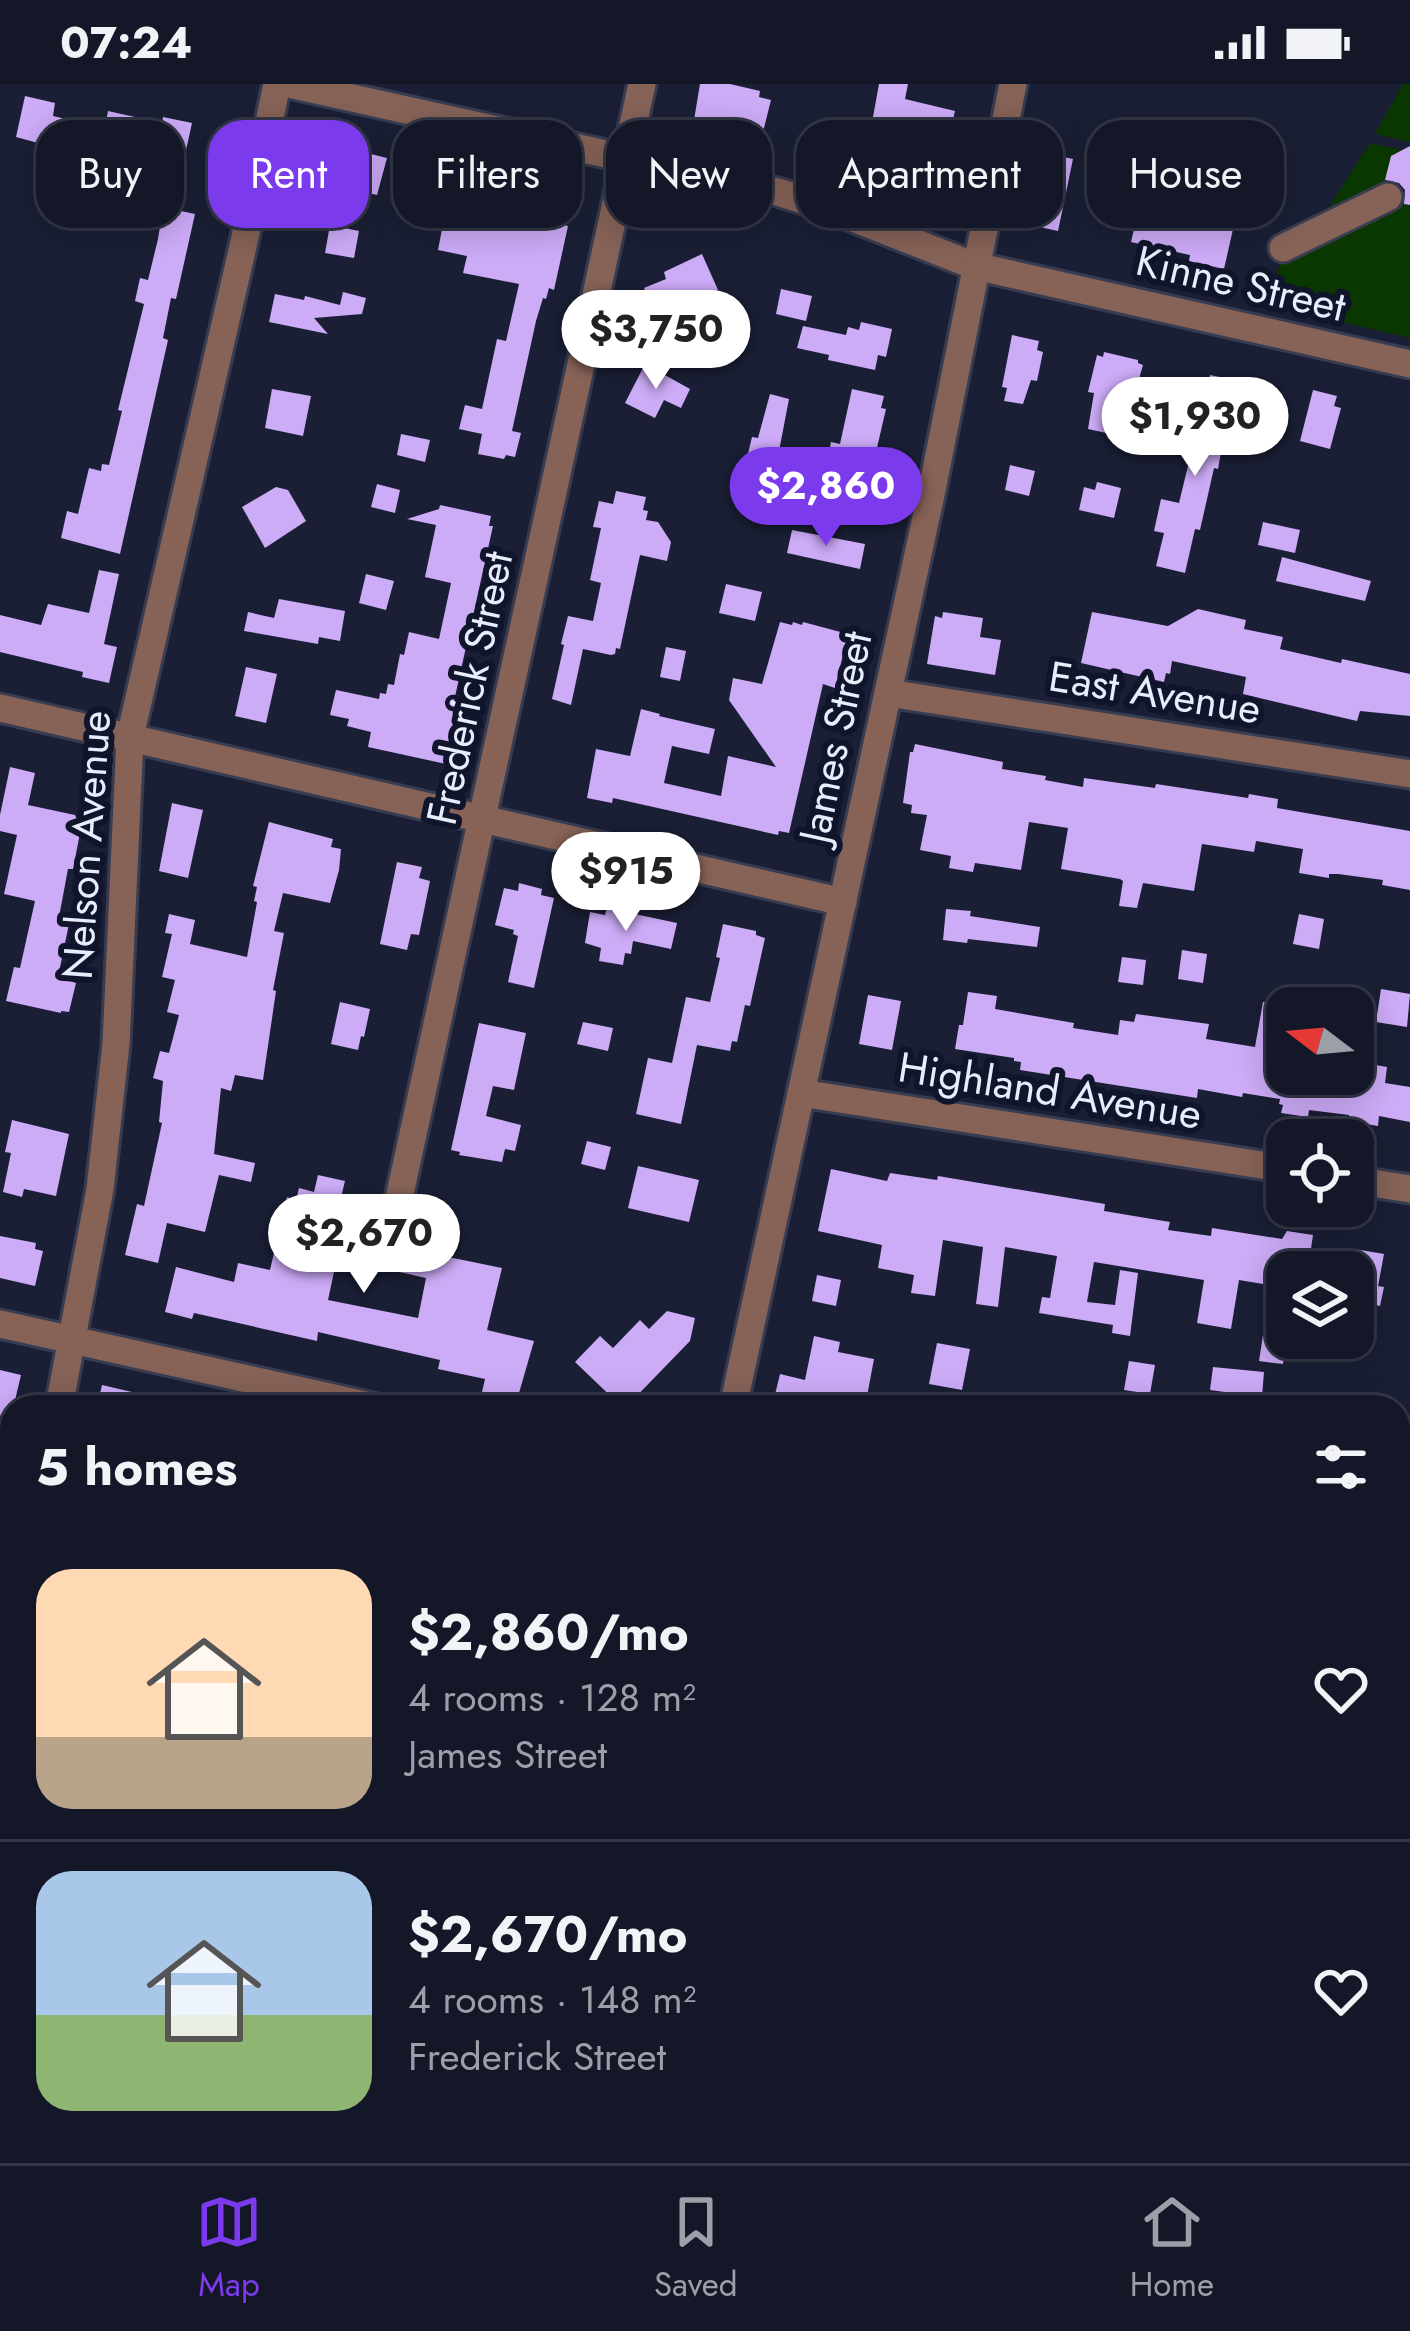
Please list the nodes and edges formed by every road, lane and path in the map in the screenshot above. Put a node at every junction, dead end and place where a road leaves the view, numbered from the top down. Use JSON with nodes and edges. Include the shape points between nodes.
{"nodes":[{"id":1,"x":277,"y":84,"type":"edge"},
{"id":2,"x":289,"y":84,"type":"edge"},
{"id":3,"x":642,"y":84,"type":"edge"},
{"id":4,"x":1013,"y":84,"type":"edge"},
{"id":5,"x":411,"y":97,"type":"edge"},
{"id":6,"x":634,"y":120,"type":"edge"},
{"id":7,"x":606,"y":153,"type":"edge"},
{"id":8,"x":772,"y":191,"type":"edge"},
{"id":9,"x":1388,"y":197,"type":"dead end"},
{"id":10,"x":610,"y":228,"type":"edge"},
{"id":11,"x":1283,"y":248,"type":"dead end"},
{"id":12,"x":976,"y":266,"type":"junction"},
{"id":13,"x":1410,"y":364,"type":"edge"},
{"id":14,"x":888,"y":693,"type":"junction"},
{"id":15,"x":0,"y":708,"type":"edge"},
{"id":16,"x":130,"y":737,"type":"junction"},
{"id":17,"x":1410,"y":774,"type":"edge"},
{"id":18,"x":484,"y":820,"type":"junction"},
{"id":19,"x":843,"y":902,"type":"junction"},
{"id":20,"x":801,"y":1093,"type":"junction"},
{"id":21,"x":1266,"y":1166,"type":"edge"},
{"id":22,"x":1374,"y":1183,"type":"edge"},
{"id":23,"x":1410,"y":1189,"type":"edge"},
{"id":24,"x":391,"y":1235,"type":"dead end"},
{"id":25,"x":0,"y":1324,"type":"edge"},
{"id":26,"x":73,"y":1340,"type":"junction"},
{"id":27,"x":62,"y":1395,"type":"edge"},
{"id":28,"x":320,"y":1395,"type":"edge"},
{"id":29,"x":736,"y":1395,"type":"edge"}],
"edges":[{"from":1,"to":16,"type":"street","name":"Nelson Avenue"},
{"from":2,"to":5,"type":"street","name":"Kinne Street"},
{"from":3,"to":6,"type":"street","name":"Frederick Street"},
{"from":4,"to":12,"type":"street","name":"James Street"},
{"from":5,"to":7,"type":"street","name":"Kinne Street"},
{"from":8,"to":12,"type":"street","name":"Kinne Street"},
{"from":9,"to":11,"type":"street"},
{"from":10,"to":18,"type":"street","name":"Frederick Street"},
{"from":12,"to":13,"type":"street","name":"Kinne Street"},
{"from":12,"to":14,"type":"street","name":"James Street"},
{"from":14,"to":17,"type":"street","name":"East Avenue"},
{"from":14,"to":19,"type":"street","name":"James Street"},
{"from":15,"to":16,"type":"street"},
{"from":16,"to":18,"type":"street"},
{"from":16,"to":26,"type":"street","name":"Nelson Avenue","via":[[116,1044]]},
{"from":18,"to":19,"type":"street"},
{"from":18,"to":24,"type":"street","name":"Frederick Street"},
{"from":19,"to":20,"type":"street","name":"James Street"},
{"from":20,"to":21,"type":"street","name":"Highland Avenue"},
{"from":20,"to":29,"type":"street","name":"James Street"},
{"from":22,"to":23,"type":"street"},
{"from":25,"to":26,"type":"street"},
{"from":26,"to":27,"type":"street","name":"Nelson Avenue"},
{"from":26,"to":28,"type":"street"}]}
